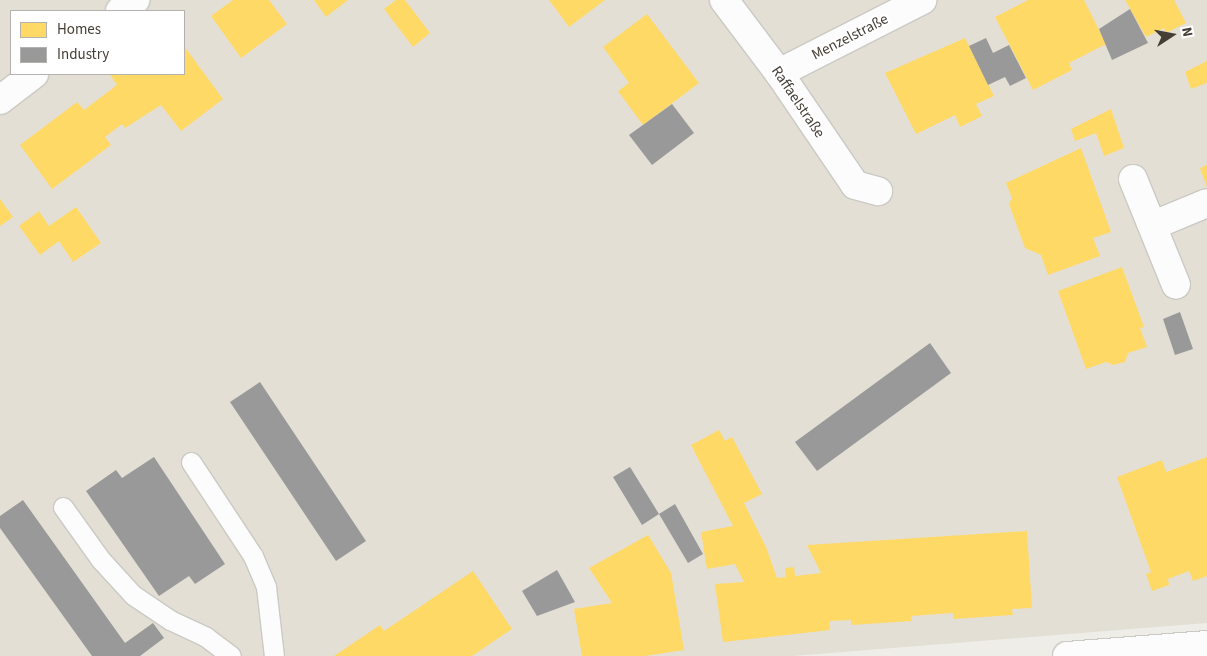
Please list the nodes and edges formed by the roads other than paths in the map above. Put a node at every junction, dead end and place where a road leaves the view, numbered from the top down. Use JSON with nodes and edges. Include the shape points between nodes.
{"nodes":[{"id":1,"x":135,"y":0,"type":"edge"},
{"id":2,"x":724,"y":0,"type":"edge"},
{"id":3,"x":922,"y":0,"type":"edge"},
{"id":4,"x":121,"y":10,"type":"edge"},
{"id":5,"x":779,"y":73,"type":"junction"},
{"id":6,"x":33,"y":75,"type":"edge"},
{"id":7,"x":0,"y":100,"type":"edge"},
{"id":8,"x":1133,"y":180,"type":"dead end"},
{"id":9,"x":878,"y":191,"type":"dead end"},
{"id":10,"x":1207,"y":203,"type":"edge"},
{"id":11,"x":1154,"y":225,"type":"junction"},
{"id":12,"x":1176,"y":285,"type":"dead end"},
{"id":13,"x":191,"y":462,"type":"dead end"},
{"id":14,"x":63,"y":507,"type":"dead end"},
{"id":15,"x":1207,"y":645,"type":"edge"},
{"id":16,"x":231,"y":656,"type":"edge"},
{"id":17,"x":274,"y":656,"type":"edge"},
{"id":18,"x":1067,"y":656,"type":"edge"}],
"edges":[{"from":1,"to":4,"type":"street"},
{"from":2,"to":5,"type":"street","name":"Raffaelstraße"},
{"from":3,"to":5,"type":"street","name":"Menzelstraße"},
{"from":5,"to":9,"type":"street","name":"Raffaelstraße","via":[[855,185]]},
{"from":6,"to":7,"type":"street"},
{"from":8,"to":11,"type":"street"},
{"from":10,"to":11,"type":"street"},
{"from":11,"to":12,"type":"street"},
{"from":13,"to":17,"type":"lane","via":[[253,556],[266,587]]},
{"from":14,"to":16,"type":"lane","via":[[101,560],[133,595],[170,620],[206,637]]},
{"from":15,"to":18,"type":"street"}]}
